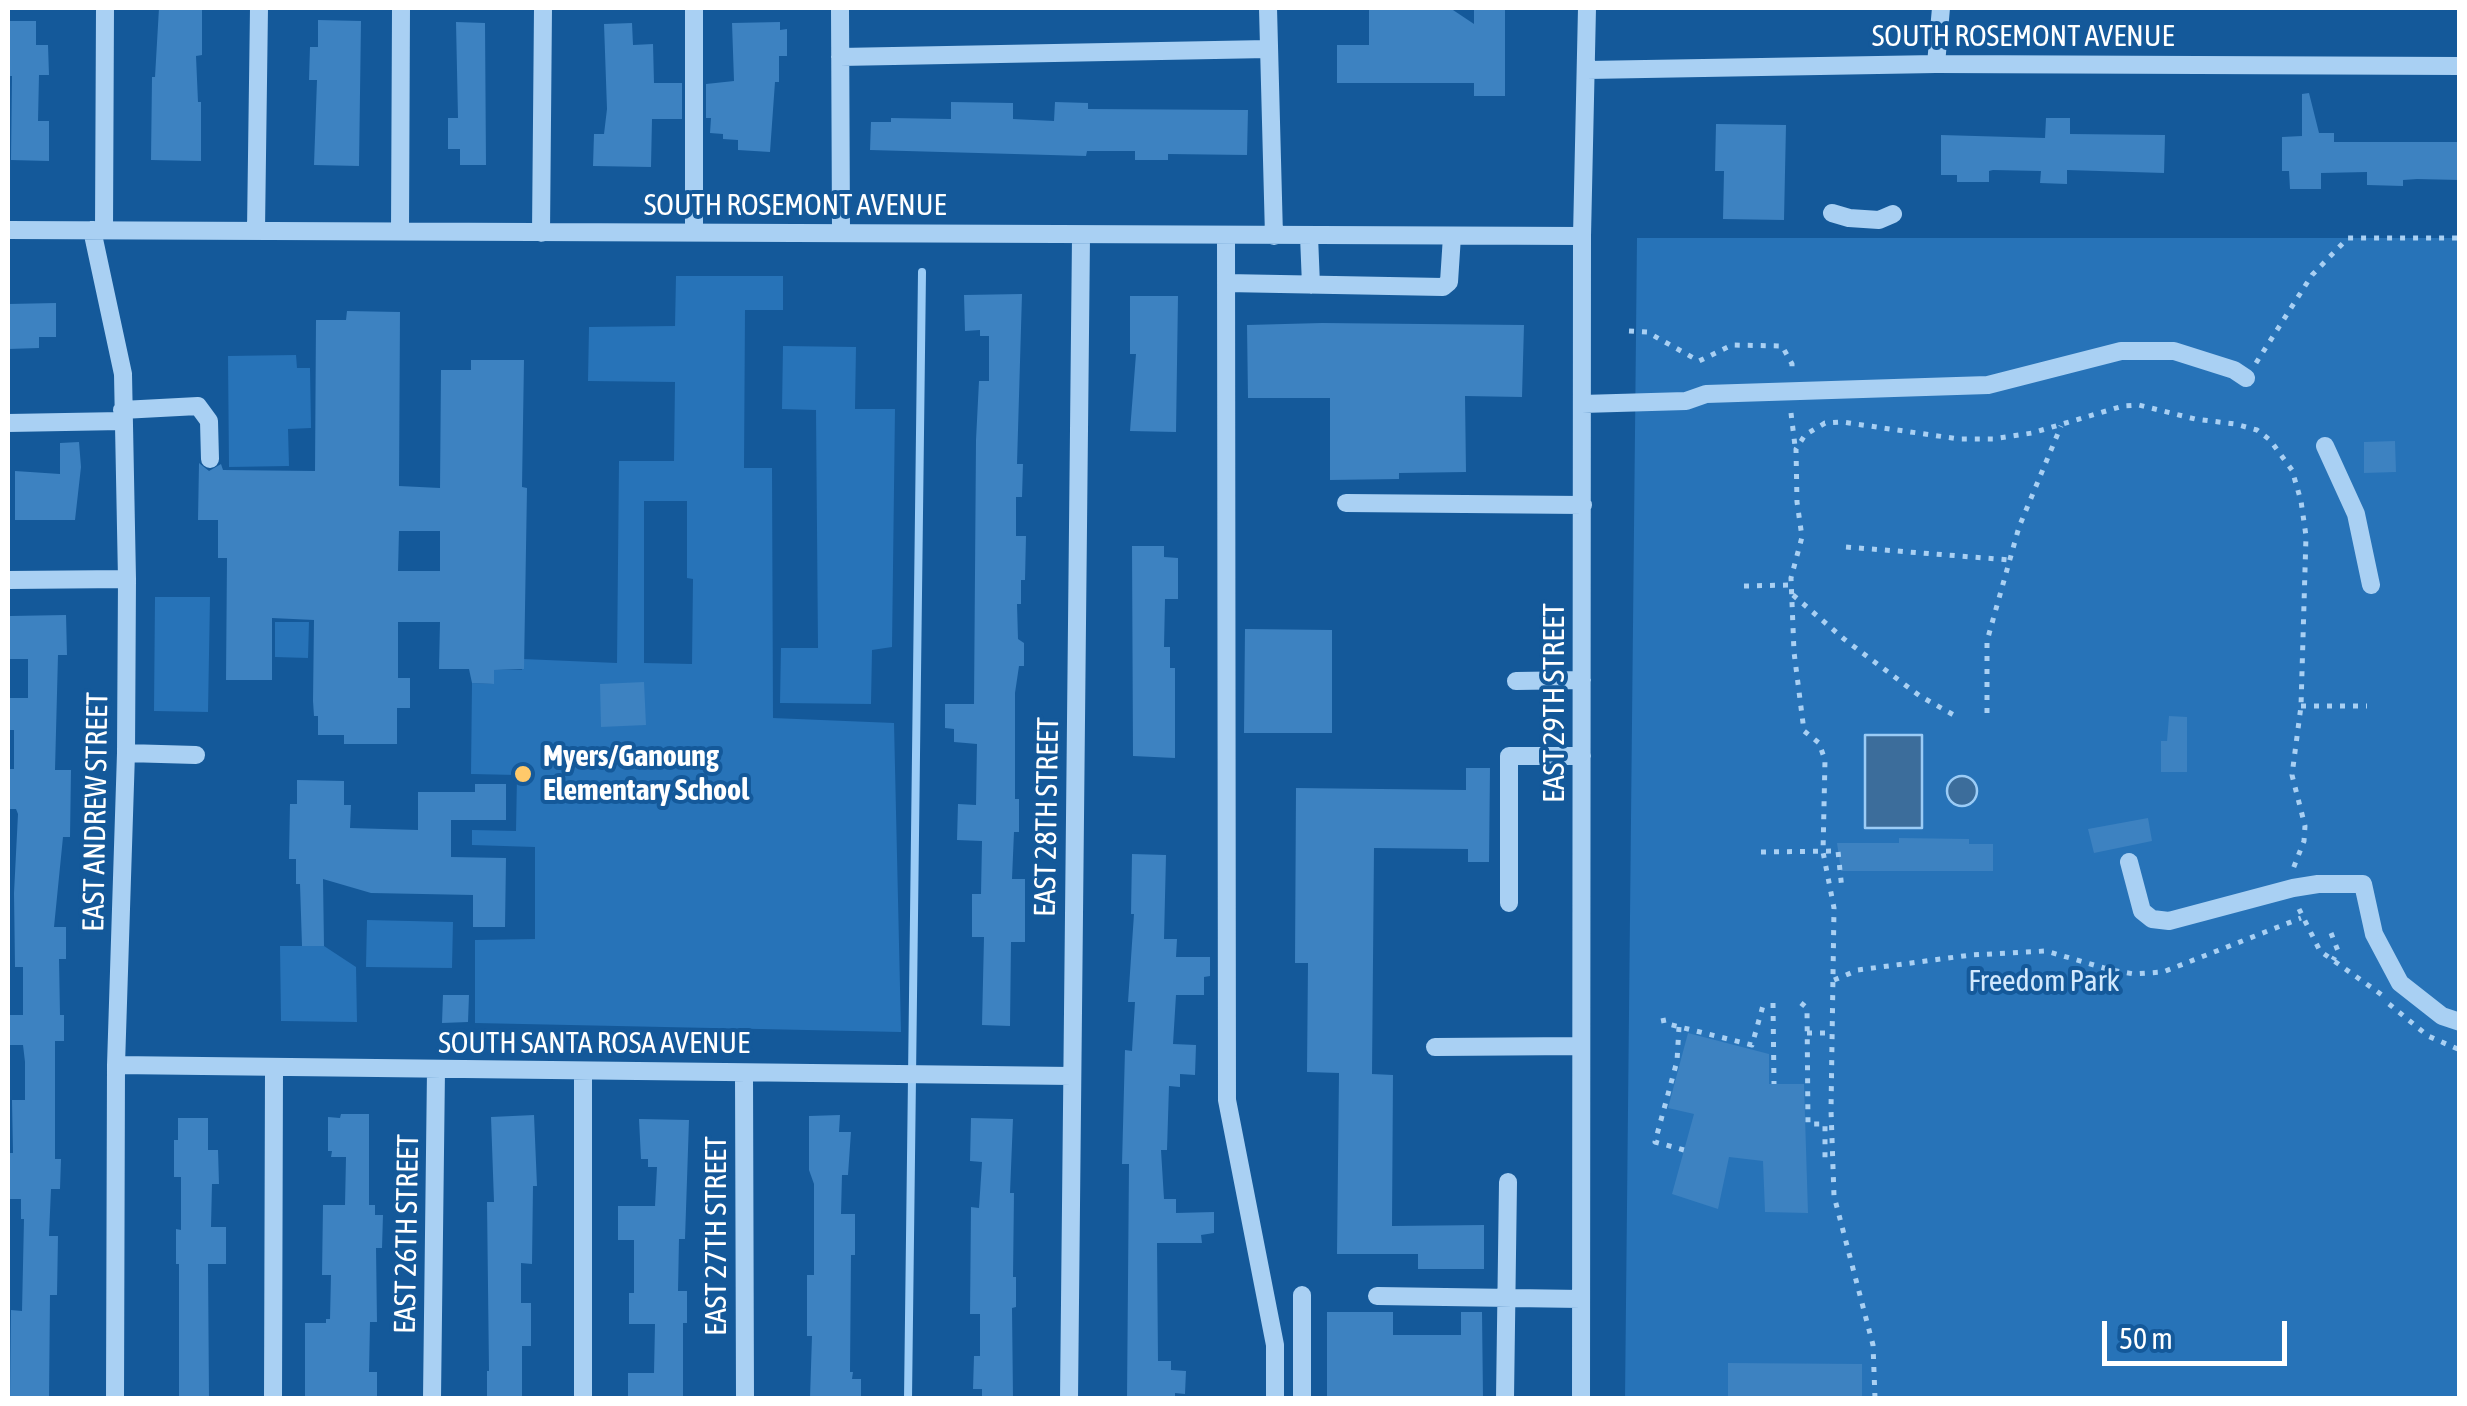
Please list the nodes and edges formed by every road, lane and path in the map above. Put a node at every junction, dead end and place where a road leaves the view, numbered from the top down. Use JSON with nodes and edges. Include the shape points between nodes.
{"nodes":[{"id":1,"x":105,"y":8,"type":"edge"},
{"id":2,"x":259,"y":8,"type":"edge"},
{"id":3,"x":401,"y":8,"type":"edge"},
{"id":4,"x":543,"y":8,"type":"edge"},
{"id":5,"x":694,"y":8,"type":"edge"},
{"id":6,"x":840,"y":8,"type":"edge"},
{"id":7,"x":1268,"y":8,"type":"edge"},
{"id":8,"x":1587,"y":8,"type":"edge"},
{"id":9,"x":1941,"y":8,"type":"edge"},
{"id":10,"x":1268,"y":49,"type":"junction"},
{"id":11,"x":840,"y":57,"type":"junction"},
{"id":12,"x":1936,"y":64,"type":"junction"},
{"id":13,"x":2460,"y":66,"type":"edge"},
{"id":14,"x":1587,"y":70,"type":"junction"},
{"id":15,"x":1832,"y":212,"type":"dead end"},
{"id":16,"x":1893,"y":214,"type":"dead end"},
{"id":17,"x":8,"y":230,"type":"edge"},
{"id":18,"x":98,"y":230,"type":"junction"},
{"id":19,"x":256,"y":230,"type":"junction"},
{"id":20,"x":400,"y":232,"type":"junction"},
{"id":21,"x":694,"y":232,"type":"junction"},
{"id":22,"x":841,"y":232,"type":"junction"},
{"id":23,"x":541,"y":233,"type":"junction"},
{"id":24,"x":1080,"y":236,"type":"junction"},
{"id":25,"x":1226,"y":236,"type":"junction"},
{"id":26,"x":1274,"y":236,"type":"junction"},
{"id":27,"x":1310,"y":236,"type":"junction"},
{"id":28,"x":1452,"y":236,"type":"junction"},
{"id":29,"x":1582,"y":236,"type":"junction"},
{"id":30,"x":2460,"y":238,"type":"edge"},
{"id":31,"x":1226,"y":284,"type":"junction"},
{"id":32,"x":1311,"y":285,"type":"junction"},
{"id":33,"x":1630,"y":331,"type":"dead end"},
{"id":34,"x":2246,"y":378,"type":"joint"},
{"id":35,"x":1791,"y":392,"type":"junction"},
{"id":36,"x":1582,"y":404,"type":"junction"},
{"id":37,"x":122,"y":416,"type":"junction"},
{"id":38,"x":8,"y":423,"type":"edge"},
{"id":39,"x":2061,"y":426,"type":"junction"},
{"id":40,"x":2326,"y":446,"type":"dead end"},
{"id":41,"x":1796,"y":449,"type":"junction"},
{"id":42,"x":210,"y":460,"type":"dead end"},
{"id":43,"x":1346,"y":503,"type":"dead end"},
{"id":44,"x":1583,"y":504,"type":"junction"},
{"id":45,"x":1846,"y":547,"type":"dead end"},
{"id":46,"x":2010,"y":560,"type":"junction"},
{"id":47,"x":128,"y":578,"type":"junction"},
{"id":48,"x":8,"y":580,"type":"edge"},
{"id":49,"x":2371,"y":584,"type":"dead end"},
{"id":50,"x":1791,"y":585,"type":"junction"},
{"id":51,"x":1744,"y":586,"type":"dead end"},
{"id":52,"x":1791,"y":594,"type":"junction"},
{"id":53,"x":1516,"y":680,"type":"dead end"},
{"id":54,"x":1582,"y":680,"type":"junction"},
{"id":55,"x":2301,"y":706,"type":"junction"},
{"id":56,"x":2367,"y":706,"type":"dead end"},
{"id":57,"x":1986,"y":713,"type":"dead end"},
{"id":58,"x":1958,"y":718,"type":"dead end"},
{"id":59,"x":126,"y":753,"type":"junction"},
{"id":60,"x":196,"y":755,"type":"dead end"},
{"id":61,"x":1582,"y":756,"type":"junction"},
{"id":62,"x":1761,"y":852,"type":"dead end"},
{"id":63,"x":1824,"y":852,"type":"junction"},
{"id":64,"x":2130,"y":862,"type":"dead end"},
{"id":65,"x":2293,"y":888,"type":"junction"},
{"id":66,"x":1842,"y":890,"type":"dead end"},
{"id":67,"x":1509,"y":903,"type":"dead end"},
{"id":68,"x":2301,"y":918,"type":"junction"},
{"id":69,"x":2331,"y":933,"type":"dead end"},
{"id":70,"x":2333,"y":960,"type":"junction"},
{"id":71,"x":1834,"y":980,"type":"junction"},
{"id":72,"x":1764,"y":1002,"type":"dead end"},
{"id":73,"x":1773,"y":1003,"type":"dead end"},
{"id":74,"x":1801,"y":1003,"type":"dead end"},
{"id":75,"x":1663,"y":1018,"type":"dead end"},
{"id":76,"x":2460,"y":1022,"type":"edge"},
{"id":77,"x":1679,"y":1027,"type":"junction"},
{"id":78,"x":1807,"y":1033,"type":"junction"},
{"id":79,"x":1832,"y":1033,"type":"junction"},
{"id":80,"x":1582,"y":1046,"type":"junction"},
{"id":81,"x":1435,"y":1047,"type":"dead end"},
{"id":82,"x":2460,"y":1050,"type":"edge"},
{"id":83,"x":116,"y":1065,"type":"junction"},
{"id":84,"x":274,"y":1069,"type":"junction"},
{"id":85,"x":436,"y":1070,"type":"junction"},
{"id":86,"x":584,"y":1072,"type":"junction"},
{"id":87,"x":744,"y":1072,"type":"junction"},
{"id":88,"x":1072,"y":1076,"type":"junction"},
{"id":89,"x":1774,"y":1084,"type":"dead end"},
{"id":90,"x":1684,"y":1150,"type":"dead end"},
{"id":91,"x":1825,"y":1163,"type":"dead end"},
{"id":92,"x":1508,"y":1182,"type":"dead end"},
{"id":93,"x":1302,"y":1295,"type":"dead end"},
{"id":94,"x":1377,"y":1296,"type":"dead end"},
{"id":95,"x":1506,"y":1298,"type":"junction"},
{"id":96,"x":1582,"y":1298,"type":"junction"},
{"id":97,"x":115,"y":1398,"type":"edge"},
{"id":98,"x":272,"y":1398,"type":"edge"},
{"id":99,"x":432,"y":1398,"type":"edge"},
{"id":100,"x":583,"y":1398,"type":"edge"},
{"id":101,"x":745,"y":1398,"type":"edge"},
{"id":102,"x":1069,"y":1398,"type":"edge"},
{"id":103,"x":1275,"y":1398,"type":"edge"},
{"id":104,"x":1302,"y":1398,"type":"edge"},
{"id":105,"x":1505,"y":1398,"type":"edge"},
{"id":106,"x":1581,"y":1398,"type":"edge"},
{"id":107,"x":1875,"y":1398,"type":"edge"}],
"edges":[{"from":1,"to":18,"type":"street","name":"EAST ANDREW STREET"},
{"from":2,"to":19,"type":"street"},
{"from":3,"to":20,"type":"street"},
{"from":4,"to":23,"type":"street"},
{"from":5,"to":21,"type":"street"},
{"from":6,"to":11,"type":"street"},
{"from":7,"to":10,"type":"street"},
{"from":8,"to":14,"type":"street","name":"EAST 29TH STREET"},
{"from":9,"to":12,"type":"street"},
{"from":10,"to":11,"type":"street"},
{"from":10,"to":26,"type":"street"},
{"from":11,"to":22,"type":"street"},
{"from":12,"to":13,"type":"street","name":"SOUTH ROSEMONT AVENUE"},
{"from":12,"to":14,"type":"street","name":"SOUTH ROSEMONT AVENUE"},
{"from":14,"to":29,"type":"street","name":"EAST 29TH STREET"},
{"from":15,"to":16,"type":"street","via":[[1879,220]]},
{"from":17,"to":18,"type":"street","name":"SOUTH ROSEMONT AVENUE"},
{"from":18,"to":19,"type":"street","name":"SOUTH ROSEMONT AVENUE"},
{"from":18,"to":37,"type":"street","name":"EAST ANDREW STREET","via":[[122,374]]},
{"from":19,"to":20,"type":"street","name":"SOUTH ROSEMONT AVENUE"},
{"from":20,"to":23,"type":"street","name":"SOUTH ROSEMONT AVENUE"},
{"from":21,"to":22,"type":"street","name":"SOUTH ROSEMONT AVENUE"},
{"from":21,"to":23,"type":"street","name":"SOUTH ROSEMONT AVENUE"},
{"from":22,"to":24,"type":"street","name":"SOUTH ROSEMONT AVENUE"},
{"from":24,"to":25,"type":"street","name":"SOUTH ROSEMONT AVENUE"},
{"from":24,"to":88,"type":"street","name":"EAST 28TH STREET"},
{"from":25,"to":26,"type":"street","name":"SOUTH ROSEMONT AVENUE"},
{"from":25,"to":31,"type":"street"},
{"from":26,"to":27,"type":"street","name":"SOUTH ROSEMONT AVENUE"},
{"from":27,"to":28,"type":"street","name":"SOUTH ROSEMONT AVENUE"},
{"from":27,"to":32,"type":"street"},
{"from":28,"to":29,"type":"street","name":"SOUTH ROSEMONT AVENUE"},
{"from":28,"to":32,"type":"street","via":[[1444,286]]},
{"from":29,"to":36,"type":"street","name":"EAST 29TH STREET"},
{"from":30,"to":34,"type":"path","via":[[2348,238],[2312,276]]},
{"from":31,"to":32,"type":"street"},
{"from":31,"to":103,"type":"street","via":[[1227,1100],[1275,1345]]},
{"from":33,"to":35,"type":"path","via":[[1647,332],[1698,361],[1732,345],[1782,346],[1792,364]]},
{"from":34,"to":35,"type":"street","via":[[2174,351],[2121,351],[1988,386]]},
{"from":35,"to":36,"type":"street"},
{"from":35,"to":41,"type":"path"},
{"from":36,"to":44,"type":"street","name":"EAST 29TH STREET"},
{"from":37,"to":38,"type":"street"},
{"from":37,"to":42,"type":"street","via":[[198,406],[209,421]]},
{"from":37,"to":47,"type":"street","name":"EAST ANDREW STREET"},
{"from":39,"to":41,"type":"path","via":[[1958,439],[1833,422],[1805,435]]},
{"from":39,"to":46,"type":"path"},
{"from":39,"to":55,"type":"path","via":[[2139,405],[2257,430],[2278,448],[2292,470],[2306,536]]},
{"from":40,"to":49,"type":"street","via":[[2356,514]]},
{"from":41,"to":50,"type":"path","via":[[1802,537]]},
{"from":43,"to":44,"type":"street"},
{"from":44,"to":54,"type":"street","name":"EAST 29TH STREET"},
{"from":45,"to":46,"type":"path"},
{"from":46,"to":57,"type":"path","via":[[1987,642]]},
{"from":47,"to":48,"type":"street"},
{"from":47,"to":59,"type":"street","name":"EAST ANDREW STREET"},
{"from":50,"to":51,"type":"path"},
{"from":50,"to":52,"type":"path"},
{"from":52,"to":58,"type":"path","via":[[1905,685]]},
{"from":52,"to":63,"type":"path","via":[[1804,731],[1825,760]]},
{"from":53,"to":54,"type":"street"},
{"from":54,"to":61,"type":"street","name":"EAST 29TH STREET"},
{"from":55,"to":56,"type":"path"},
{"from":55,"to":65,"type":"path","via":[[2292,775],[2305,826]]},
{"from":59,"to":60,"type":"street"},
{"from":59,"to":83,"type":"street","name":"EAST ANDREW STREET"},
{"from":61,"to":67,"type":"street","via":[[1509,756]]},
{"from":61,"to":80,"type":"street","name":"EAST 29TH STREET"},
{"from":62,"to":63,"type":"path"},
{"from":63,"to":66,"type":"path","via":[[1838,852]]},
{"from":63,"to":71,"type":"path","via":[[1834,908]]},
{"from":64,"to":65,"type":"street","via":[[2142,911],[2168,921]]},
{"from":65,"to":68,"type":"path"},
{"from":65,"to":76,"type":"street","via":[[2363,884],[2374,934],[2400,984]]},
{"from":68,"to":70,"type":"path"},
{"from":68,"to":71,"type":"path","via":[[2163,972],[2134,974],[2023,951],[1858,970]]},
{"from":69,"to":70,"type":"path","via":[[2338,951]]},
{"from":70,"to":82,"type":"path","via":[[2428,1036]]},
{"from":71,"to":79,"type":"path"},
{"from":72,"to":77,"type":"path","via":[[1753,1048]]},
{"from":73,"to":89,"type":"path"},
{"from":74,"to":78,"type":"path"},
{"from":75,"to":77,"type":"path"},
{"from":77,"to":90,"type":"path","via":[[1655,1142]]},
{"from":78,"to":79,"type":"path"},
{"from":78,"to":91,"type":"path","via":[[1808,1124],[1825,1124]]},
{"from":79,"to":107,"type":"path","via":[[1834,1196],[1873,1345]]},
{"from":80,"to":81,"type":"street"},
{"from":80,"to":96,"type":"street","name":"EAST 29TH STREET"},
{"from":83,"to":84,"type":"street","name":"SOUTH SANTA ROSA AVENUE"},
{"from":83,"to":97,"type":"street","name":"EAST ANDREW STREET"},
{"from":84,"to":85,"type":"street","name":"SOUTH SANTA ROSA AVENUE"},
{"from":84,"to":98,"type":"street"},
{"from":85,"to":86,"type":"street","name":"SOUTH SANTA ROSA AVENUE"},
{"from":85,"to":99,"type":"street","name":"EAST 26TH STREET"},
{"from":86,"to":87,"type":"street","name":"SOUTH SANTA ROSA AVENUE"},
{"from":86,"to":100,"type":"street"},
{"from":87,"to":88,"type":"street","name":"SOUTH SANTA ROSA AVENUE"},
{"from":87,"to":101,"type":"street","name":"EAST 27TH STREET"},
{"from":88,"to":102,"type":"street","name":"EAST 28TH STREET"},
{"from":92,"to":95,"type":"street"},
{"from":93,"to":104,"type":"street"},
{"from":94,"to":95,"type":"street"},
{"from":95,"to":96,"type":"street"},
{"from":95,"to":105,"type":"street"},
{"from":96,"to":106,"type":"street","name":"EAST 29TH STREET"}]}
